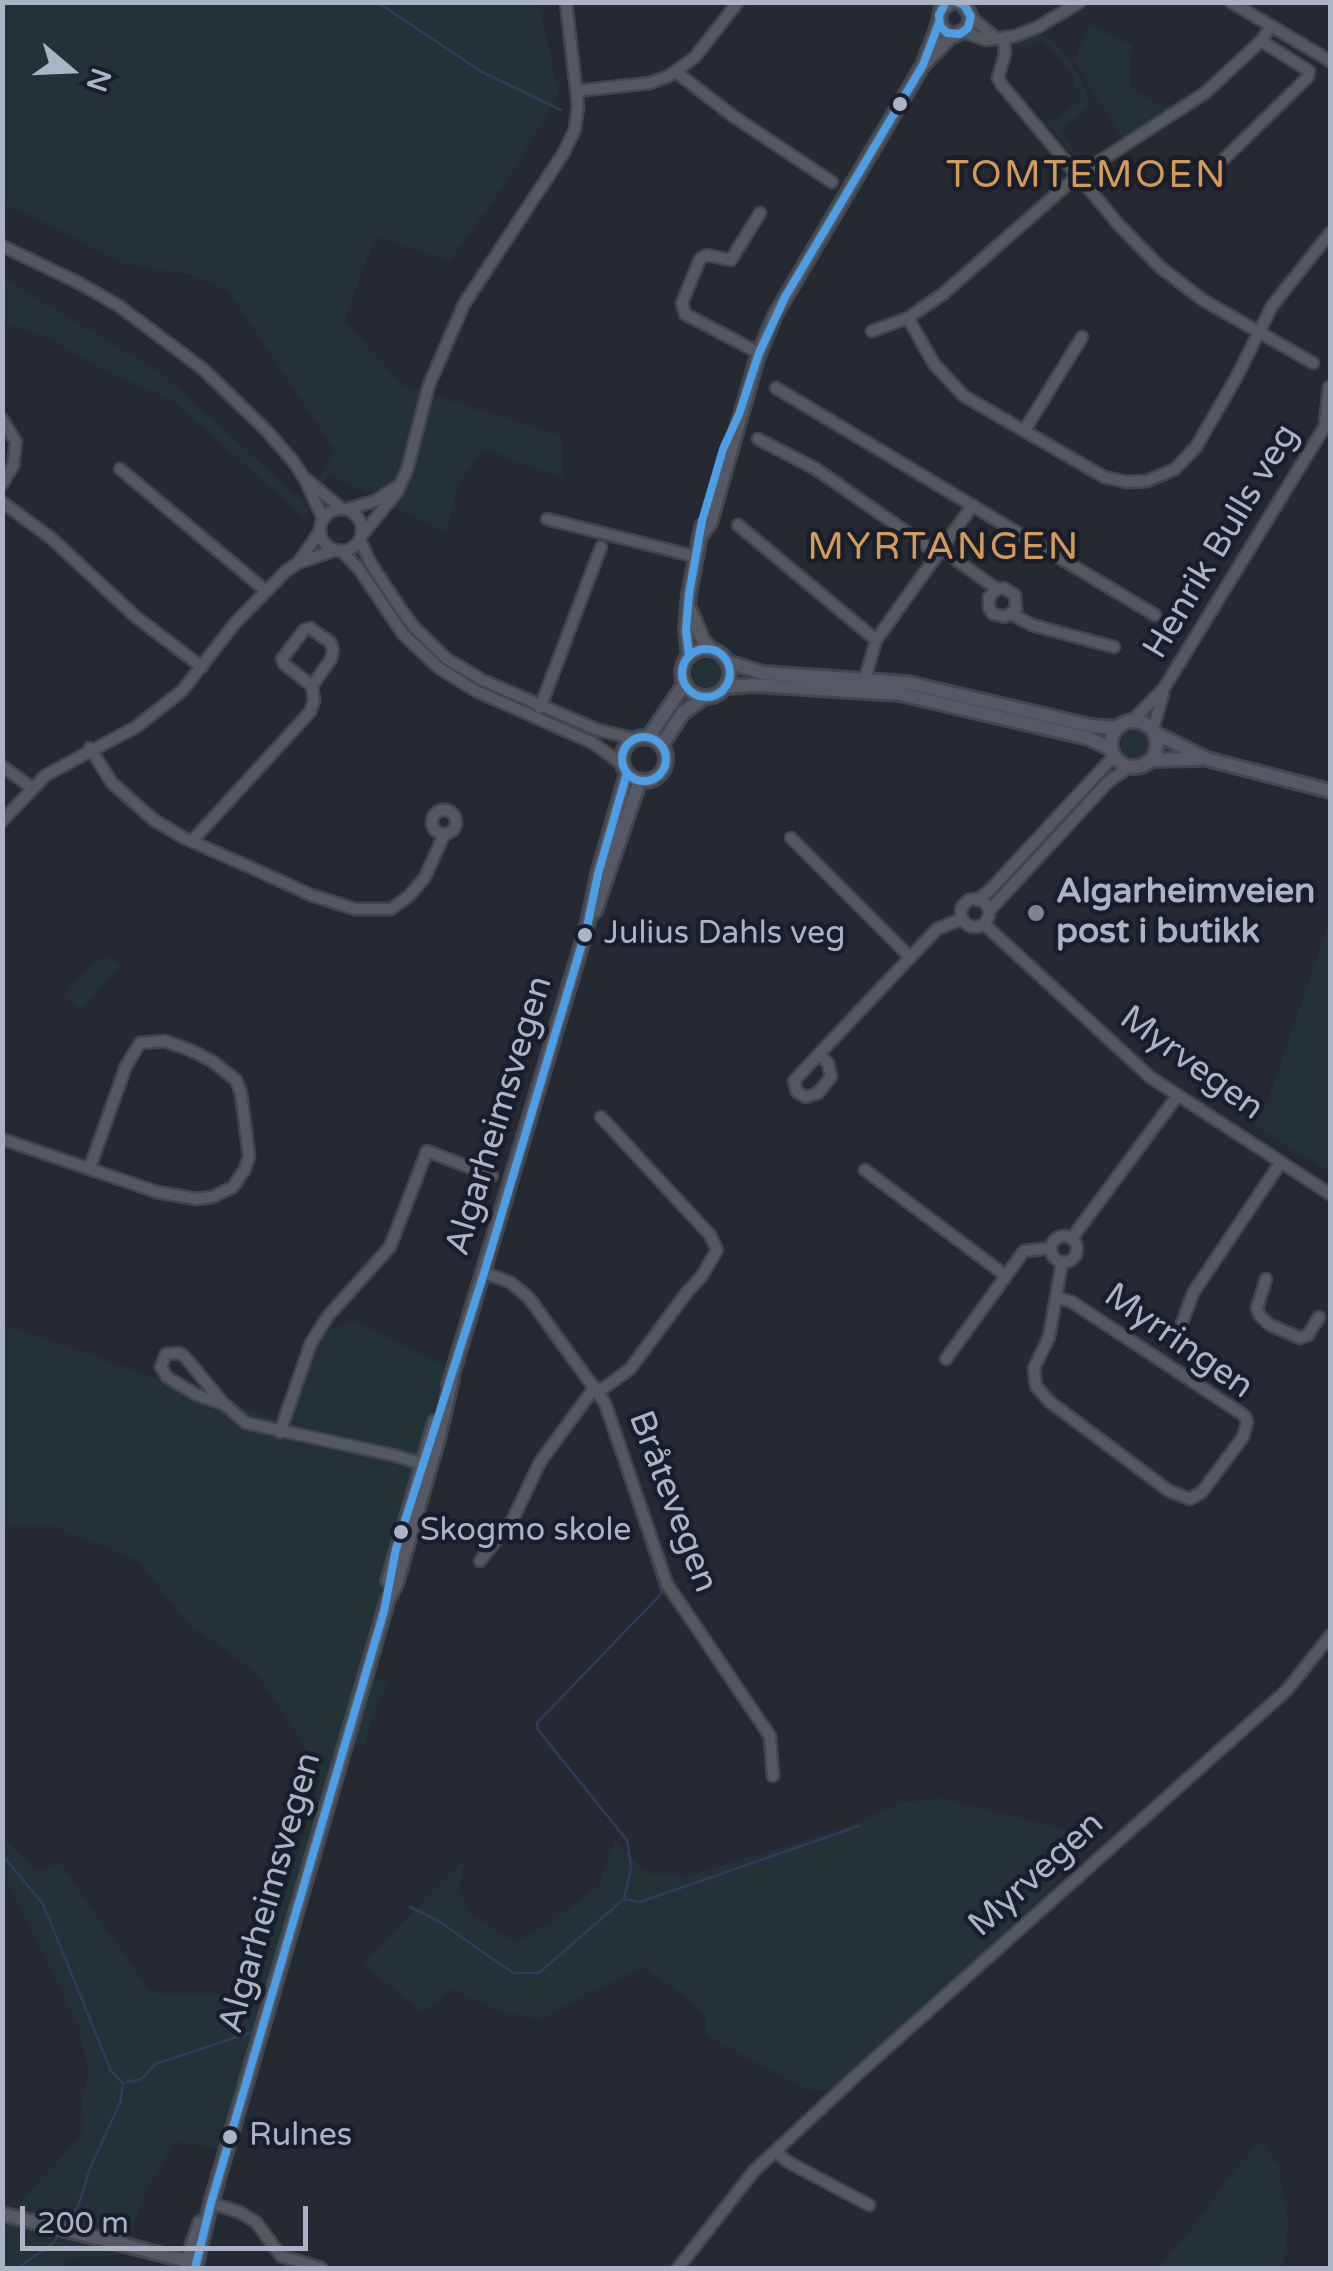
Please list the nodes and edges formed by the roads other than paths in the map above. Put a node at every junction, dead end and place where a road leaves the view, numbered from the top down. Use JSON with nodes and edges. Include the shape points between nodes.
{"nodes":[{"id":1,"x":566,"y":2,"type":"edge"},
{"id":2,"x":738,"y":2,"type":"edge"},
{"id":3,"x":1080,"y":2,"type":"edge"},
{"id":4,"x":1231,"y":2,"type":"edge"},
{"id":5,"x":964,"y":7,"type":"edge"},
{"id":6,"x":939,"y":23,"type":"junction"},
{"id":7,"x":1271,"y":26,"type":"junction"},
{"id":8,"x":958,"y":34,"type":"junction"},
{"id":9,"x":1000,"y":39,"type":"junction"},
{"id":10,"x":1261,"y":41,"type":"junction"},
{"id":11,"x":1330,"y":61,"type":"edge"},
{"id":12,"x":923,"y":65,"type":"junction"},
{"id":13,"x":676,"y":72,"type":"junction"},
{"id":14,"x":576,"y":91,"type":"junction"},
{"id":15,"x":1224,"y":158,"type":"dead end"},
{"id":16,"x":1077,"y":176,"type":"junction"},
{"id":17,"x":832,"y":182,"type":"dead end"},
{"id":18,"x":760,"y":213,"type":"dead end"},
{"id":19,"x":1330,"y":233,"type":"edge"},
{"id":20,"x":2,"y":246,"type":"edge"},
{"id":21,"x":908,"y":318,"type":"junction"},
{"id":22,"x":872,"y":331,"type":"dead end"},
{"id":23,"x":1258,"y":333,"type":"junction"},
{"id":24,"x":1082,"y":338,"type":"dead end"},
{"id":25,"x":759,"y":353,"type":"junction"},
{"id":26,"x":1313,"y":363,"type":"dead end"},
{"id":27,"x":1330,"y":373,"type":"edge"},
{"id":28,"x":776,"y":388,"type":"dead end"},
{"id":29,"x":1330,"y":388,"type":"edge"},
{"id":30,"x":2,"y":419,"type":"edge"},
{"id":31,"x":1328,"y":421,"type":"edge"},
{"id":32,"x":1024,"y":431,"type":"junction"},
{"id":33,"x":758,"y":439,"type":"dead end"},
{"id":34,"x":120,"y":468,"type":"dead end"},
{"id":35,"x":306,"y":478,"type":"junction"},
{"id":36,"x":2,"y":484,"type":"edge"},
{"id":37,"x":399,"y":486,"type":"junction"},
{"id":38,"x":2,"y":502,"type":"edge"},
{"id":39,"x":973,"y":506,"type":"junction"},
{"id":40,"x":344,"y":509,"type":"junction"},
{"id":41,"x":547,"y":519,"type":"dead end"},
{"id":42,"x":322,"y":524,"type":"junction"},
{"id":43,"x":738,"y":525,"type":"dead end"},
{"id":44,"x":361,"y":537,"type":"junction"},
{"id":45,"x":601,"y":548,"type":"dead end"},
{"id":46,"x":339,"y":551,"type":"junction"},
{"id":47,"x":940,"y":552,"type":"junction"},
{"id":48,"x":697,"y":557,"type":"junction"},
{"id":49,"x":298,"y":563,"type":"junction"},
{"id":50,"x":996,"y":589,"type":"junction"},
{"id":51,"x":266,"y":590,"type":"junction"},
{"id":52,"x":689,"y":608,"type":"junction"},
{"id":53,"x":1011,"y":614,"type":"junction"},
{"id":54,"x":1155,"y":615,"type":"dead end"},
{"id":55,"x":876,"y":640,"type":"junction"},
{"id":56,"x":1114,"y":647,"type":"dead end"},
{"id":57,"x":712,"y":650,"type":"junction"},
{"id":58,"x":689,"y":656,"type":"junction"},
{"id":59,"x":728,"y":662,"type":"junction"},
{"id":60,"x":202,"y":667,"type":"junction"},
{"id":61,"x":865,"y":679,"type":"junction"},
{"id":62,"x":685,"y":683,"type":"junction"},
{"id":63,"x":312,"y":686,"type":"junction"},
{"id":64,"x":726,"y":687,"type":"junction"},
{"id":65,"x":1164,"y":688,"type":"junction"},
{"id":66,"x":705,"y":697,"type":"junction"},
{"id":67,"x":541,"y":706,"type":"junction"},
{"id":68,"x":536,"y":718,"type":"junction"},
{"id":69,"x":1134,"y":720,"type":"junction"},
{"id":70,"x":1116,"y":728,"type":"junction"},
{"id":71,"x":1154,"y":731,"type":"junction"},
{"id":72,"x":648,"y":741,"type":"junction"},
{"id":73,"x":90,"y":748,"type":"junction"},
{"id":74,"x":1113,"y":753,"type":"junction"},
{"id":75,"x":1206,"y":759,"type":"junction"},
{"id":76,"x":1152,"y":760,"type":"junction"},
{"id":77,"x":2,"y":766,"type":"edge"},
{"id":78,"x":1128,"y":767,"type":"junction"},
{"id":79,"x":630,"y":773,"type":"junction"},
{"id":80,"x":32,"y":787,"type":"junction"},
{"id":81,"x":1330,"y":791,"type":"edge"},
{"id":82,"x":2,"y":822,"type":"edge"},
{"id":83,"x":444,"y":835,"type":"dead end"},
{"id":84,"x":791,"y":838,"type":"dead end"},
{"id":85,"x":192,"y":840,"type":"junction"},
{"id":86,"x":977,"y":900,"type":"junction"},
{"id":87,"x":988,"y":911,"type":"junction"},
{"id":88,"x":962,"y":919,"type":"junction"},
{"id":89,"x":984,"y":924,"type":"junction"},
{"id":90,"x":909,"y":956,"type":"junction"},
{"id":91,"x":819,"y":1054,"type":"dead end"},
{"id":92,"x":1178,"y":1095,"type":"junction"},
{"id":93,"x":601,"y":1117,"type":"dead end"},
{"id":94,"x":2,"y":1139,"type":"edge"},
{"id":95,"x":1281,"y":1162,"type":"junction"},
{"id":96,"x":90,"y":1167,"type":"junction"},
{"id":97,"x":865,"y":1170,"type":"dead end"},
{"id":98,"x":492,"y":1176,"type":"dead end"},
{"id":99,"x":1330,"y":1194,"type":"edge"},
{"id":100,"x":1072,"y":1238,"type":"junction"},
{"id":101,"x":1051,"y":1248,"type":"junction"},
{"id":102,"x":1062,"y":1262,"type":"junction"},
{"id":103,"x":484,"y":1273,"type":"junction"},
{"id":104,"x":1006,"y":1275,"type":"junction"},
{"id":105,"x":1266,"y":1279,"type":"dead end"},
{"id":106,"x":1056,"y":1297,"type":"junction"},
{"id":107,"x":1319,"y":1317,"type":"dead end"},
{"id":108,"x":1182,"y":1323,"type":"dead end"},
{"id":109,"x":946,"y":1359,"type":"dead end"},
{"id":110,"x":597,"y":1390,"type":"junction"},
{"id":111,"x":224,"y":1404,"type":"junction"},
{"id":112,"x":280,"y":1432,"type":"junction"},
{"id":113,"x":426,"y":1465,"type":"junction"},
{"id":114,"x":480,"y":1561,"type":"dead end"},
{"id":115,"x":1330,"y":1636,"type":"edge"},
{"id":116,"x":773,"y":1776,"type":"dead end"},
{"id":117,"x":776,"y":2152,"type":"junction"},
{"id":118,"x":211,"y":2203,"type":"junction"},
{"id":119,"x":869,"y":2205,"type":"dead end"},
{"id":120,"x":2,"y":2214,"type":"edge"},
{"id":121,"x":191,"y":2265,"type":"edge"},
{"id":122,"x":322,"y":2268,"type":"edge"},
{"id":123,"x":678,"y":2268,"type":"edge"}],
"edges":[{"from":1,"to":14,"type":"street"},
{"from":2,"to":13,"type":"street"},
{"from":3,"to":9,"type":"street","via":[[1038,28]]},
{"from":4,"to":7,"type":"street"},
{"from":5,"to":6,"type":"main road","via":[[941,10]]},
{"from":5,"to":8,"type":"main road"},
{"from":5,"to":9,"type":"street"},
{"from":6,"to":8,"type":"main road"},
{"from":6,"to":12,"type":"main road"},
{"from":7,"to":10,"type":"street"},
{"from":7,"to":11,"type":"street"},
{"from":8,"to":9,"type":"street"},
{"from":8,"to":12,"type":"main road"},
{"from":9,"to":16,"type":"street","via":[[1005,54],[999,81]]},
{"from":10,"to":15,"type":"street","via":[[1310,71]]},
{"from":10,"to":16,"type":"street","via":[[1205,93]]},
{"from":12,"to":25,"type":"main road","via":[[785,297]]},
{"from":13,"to":14,"type":"street"},
{"from":13,"to":17,"type":"street"},
{"from":14,"to":37,"type":"street","via":[[569,143],[474,286],[448,338]]},
{"from":16,"to":21,"type":"street"},
{"from":16,"to":23,"type":"street","via":[[1160,267]]},
{"from":18,"to":25,"type":"street","via":[[731,260],[700,259],[682,303],[686,314]]},
{"from":19,"to":23,"type":"street","via":[[1280,293]]},
{"from":20,"to":35,"type":"street","via":[[79,283],[171,343],[238,401]]},
{"from":21,"to":22,"type":"street"},
{"from":21,"to":32,"type":"street","via":[[952,386]]},
{"from":23,"to":26,"type":"street"},
{"from":23,"to":32,"type":"street","via":[[1196,447],[1157,479],[1104,477]]},
{"from":24,"to":32,"type":"street"},
{"from":25,"to":48,"type":"main road"},
{"from":27,"to":29,"type":"street","name":"Henrik Bulls veg"},
{"from":28,"to":39,"type":"street"},
{"from":29,"to":31,"type":"street","name":"Henrik Bulls veg"},
{"from":30,"to":36,"type":"street","via":[[16,442]]},
{"from":31,"to":65,"type":"street","name":"Henrik Bulls veg"},
{"from":33,"to":47,"type":"street","via":[[816,469]]},
{"from":34,"to":51,"type":"street"},
{"from":35,"to":40,"type":"street"},
{"from":35,"to":42,"type":"street"},
{"from":37,"to":40,"type":"street"},
{"from":37,"to":44,"type":"street"},
{"from":38,"to":60,"type":"street"},
{"from":39,"to":47,"type":"street"},
{"from":39,"to":54,"type":"street"},
{"from":40,"to":42,"type":"street","via":[[331,511]]},
{"from":40,"to":44,"type":"street","via":[[360,519]]},
{"from":41,"to":48,"type":"street"},
{"from":42,"to":46,"type":"street","via":[[326,545]]},
{"from":42,"to":49,"type":"street"},
{"from":43,"to":55,"type":"street"},
{"from":44,"to":46,"type":"street"},
{"from":44,"to":67,"type":"street","via":[[371,564],[428,642],[464,670]]},
{"from":45,"to":67,"type":"street"},
{"from":46,"to":49,"type":"street"},
{"from":46,"to":68,"type":"street","via":[[429,660]]},
{"from":47,"to":50,"type":"street"},
{"from":47,"to":55,"type":"street"},
{"from":48,"to":52,"type":"main road"},
{"from":49,"to":51,"type":"street"},
{"from":50,"to":53,"type":"street","via":[[1015,595]]},
{"from":50,"to":53,"type":"street","via":[[989,608],[998,617]]},
{"from":51,"to":60,"type":"street"},
{"from":52,"to":57,"type":"main road"},
{"from":52,"to":58,"type":"main road"},
{"from":53,"to":56,"type":"street"},
{"from":55,"to":61,"type":"street"},
{"from":57,"to":58,"type":"main road"},
{"from":57,"to":59,"type":"main road"},
{"from":58,"to":62,"type":"main road"},
{"from":59,"to":61,"type":"main road","via":[[763,672]]},
{"from":59,"to":64,"type":"main road"},
{"from":60,"to":73,"type":"street","via":[[161,709]]},
{"from":61,"to":70,"type":"main road"},
{"from":62,"to":66,"type":"main road"},
{"from":62,"to":72,"type":"main road"},
{"from":63,"to":63,"type":"street","via":[[333,650],[310,628],[282,659]]},
{"from":63,"to":85,"type":"street","via":[[314,701],[300,727]]},
{"from":64,"to":66,"type":"main road"},
{"from":64,"to":74,"type":"main road","via":[[900,694],[1088,738]]},
{"from":65,"to":69,"type":"street","name":"Henrik Bulls veg"},
{"from":65,"to":71,"type":"street","name":"Henrik Bulls veg"},
{"from":66,"to":72,"type":"main road"},
{"from":67,"to":68,"type":"street"},
{"from":67,"to":72,"type":"street","via":[[613,736]]},
{"from":68,"to":79,"type":"street","via":[[608,750]]},
{"from":69,"to":70,"type":"main road"},
{"from":69,"to":71,"type":"main road"},
{"from":70,"to":74,"type":"main road"},
{"from":71,"to":75,"type":"main road"},
{"from":71,"to":76,"type":"main road","via":[[1158,747]]},
{"from":72,"to":79,"type":"main road","via":[[624,750]]},
{"from":72,"to":79,"type":"main road","via":[[665,759],[661,772],[650,780]]},
{"from":73,"to":80,"type":"street"},
{"from":73,"to":85,"type":"street","via":[[128,799]]},
{"from":74,"to":78,"type":"main road"},
{"from":74,"to":86,"type":"street"},
{"from":75,"to":76,"type":"main road"},
{"from":75,"to":81,"type":"main road"},
{"from":76,"to":78,"type":"main road"},
{"from":77,"to":80,"type":"street"},
{"from":78,"to":87,"type":"street"},
{"from":79,"to":103,"type":"main road","name":"Algarheimsvegen"},
{"from":80,"to":82,"type":"street"},
{"from":83,"to":85,"type":"street","via":[[409,896],[374,911],[311,894]]},
{"from":84,"to":90,"type":"street"},
{"from":86,"to":87,"type":"street"},
{"from":86,"to":88,"type":"street","via":[[965,903]]},
{"from":87,"to":89,"type":"street"},
{"from":88,"to":89,"type":"street","via":[[972,927]]},
{"from":88,"to":90,"type":"street","via":[[937,929]]},
{"from":89,"to":92,"type":"street","name":"Myrvegen","via":[[1129,1059]]},
{"from":90,"to":91,"type":"street"},
{"from":92,"to":95,"type":"street","name":"Myrvegen"},
{"from":92,"to":100,"type":"street"},
{"from":93,"to":110,"type":"street","via":[[717,1250],[630,1368]]},
{"from":94,"to":96,"type":"street"},
{"from":95,"to":99,"type":"street","name":"Myrvegen"},
{"from":95,"to":108,"type":"street","name":"Myrvegen","via":[[1199,1283]]},
{"from":96,"to":96,"type":"street","via":[[186,1198],[212,1197],[233,1186],[249,1156],[236,1080],[190,1050],[165,1041],[140,1044]]},
{"from":97,"to":104,"type":"street"},
{"from":98,"to":112,"type":"street","via":[[427,1151],[390,1247],[310,1343]]},
{"from":100,"to":101,"type":"street","via":[[1058,1237]]},
{"from":100,"to":102,"type":"street","via":[[1076,1254]]},
{"from":101,"to":102,"type":"street"},
{"from":101,"to":104,"type":"street","via":[[1028,1248]]},
{"from":102,"to":106,"type":"street","name":"Myrringen"},
{"from":103,"to":110,"type":"street","name":"Bråtevegen","via":[[530,1298]]},
{"from":103,"to":113,"type":"main road","name":"Algarheimsvegen"},
{"from":104,"to":109,"type":"street"},
{"from":105,"to":107,"type":"street","via":[[1257,1308],[1264,1321],[1300,1338]]},
{"from":106,"to":106,"type":"street","name":"Myrringen","via":[[1049,1337],[1034,1368],[1036,1386],[1169,1491],[1190,1499],[1202,1492],[1244,1438],[1245,1416]]},
{"from":110,"to":114,"type":"street","via":[[540,1462],[513,1519]]},
{"from":110,"to":116,"type":"street","name":"Bråtevegen","via":[[667,1584],[770,1736]]},
{"from":111,"to":111,"type":"street","via":[[185,1357],[166,1354],[160,1367],[167,1377]]},
{"from":111,"to":112,"type":"street","via":[[246,1423]]},
{"from":112,"to":113,"type":"street"},
{"from":113,"to":118,"type":"main road","name":"Algarheimsvegen"},
{"from":115,"to":117,"type":"street","name":"Myrvegen","via":[[1298,1680]]},
{"from":117,"to":119,"type":"street"},
{"from":117,"to":123,"type":"street","name":"Myrvegen","via":[[738,2189]]},
{"from":118,"to":121,"type":"main road","name":"Algarheimsvegen"},
{"from":118,"to":122,"type":"street","via":[[256,2222],[281,2256]]},
{"from":120,"to":121,"type":"main road"}]}
